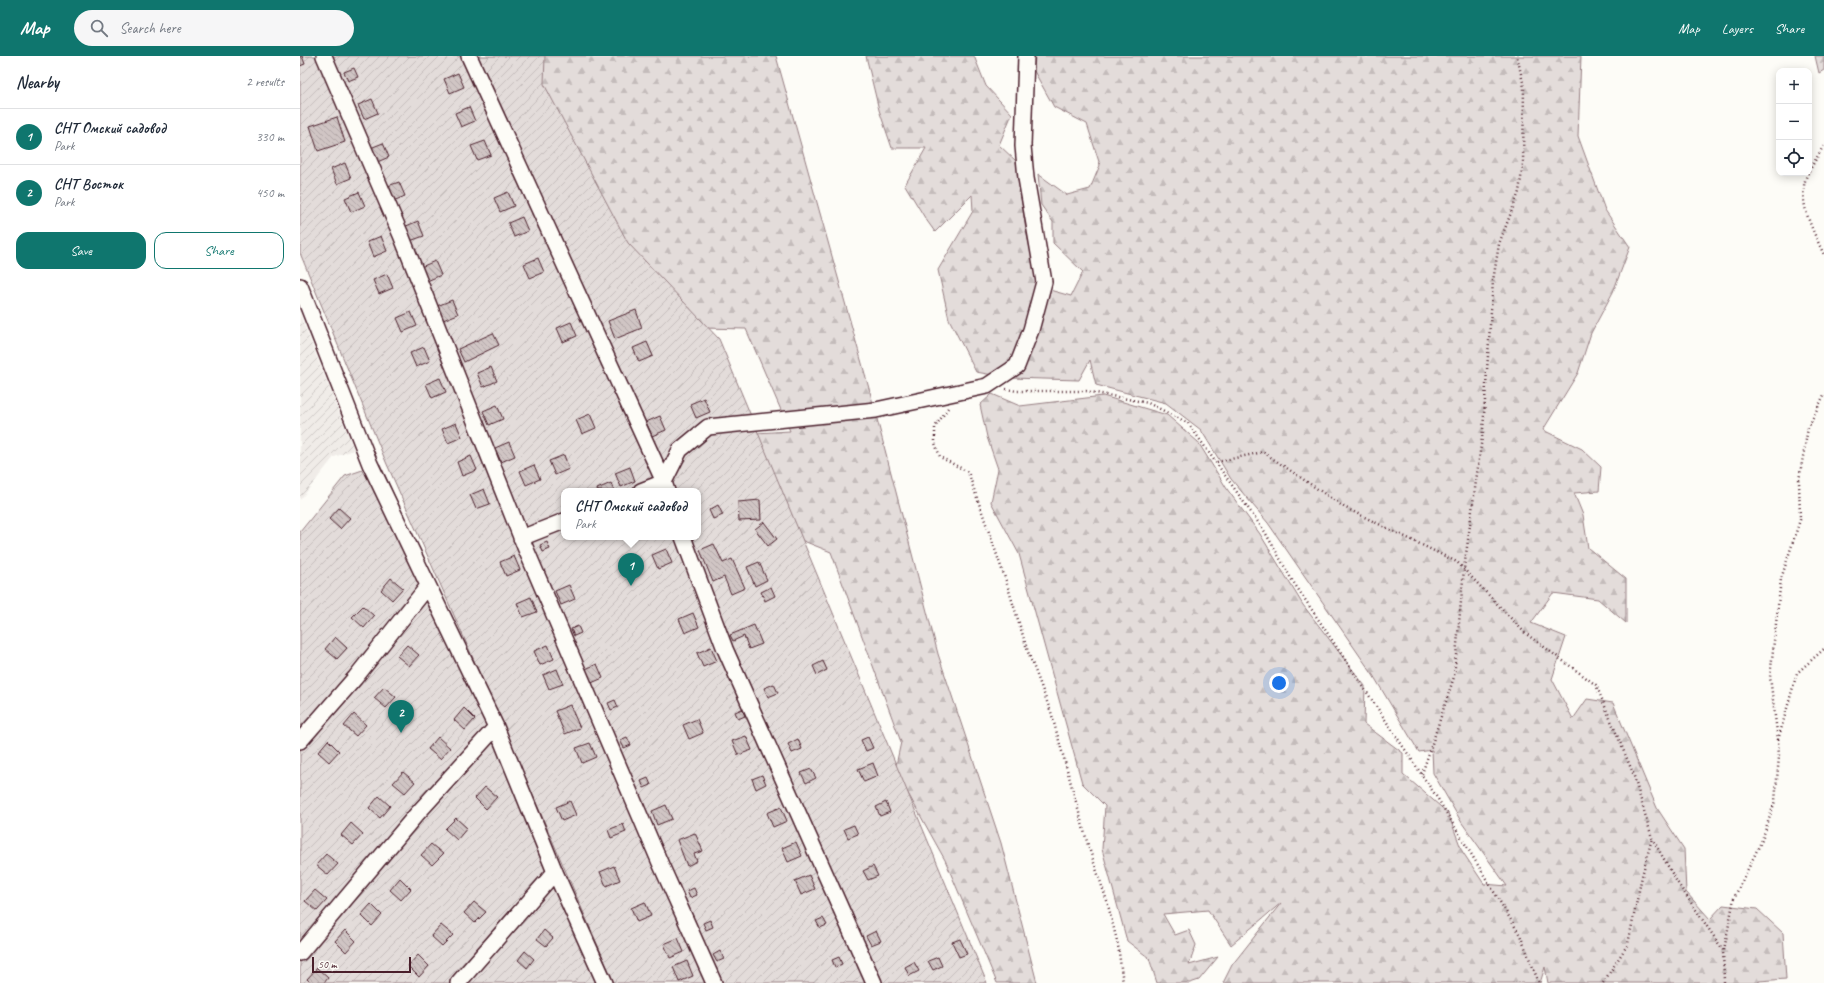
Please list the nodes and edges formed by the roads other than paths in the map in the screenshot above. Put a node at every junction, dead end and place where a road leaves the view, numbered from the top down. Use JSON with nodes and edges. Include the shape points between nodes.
{"nodes":[{"id":1,"x":324,"y":56,"type":"edge"},
{"id":2,"x":469,"y":56,"type":"edge"},
{"id":3,"x":1026,"y":56,"type":"edge"},
{"id":4,"x":300,"y":286,"type":"edge"},
{"id":5,"x":665,"y":486,"type":"edge"},
{"id":6,"x":561,"y":522,"type":"edge"},
{"id":7,"x":521,"y":538,"type":"junction"},
{"id":8,"x":684,"y":540,"type":"edge"},
{"id":9,"x":428,"y":586,"type":"junction"},
{"id":10,"x":496,"y":727,"type":"junction"},
{"id":11,"x":300,"y":741,"type":"edge"},
{"id":12,"x":555,"y":872,"type":"junction"},
{"id":13,"x":300,"y":953,"type":"edge"},
{"id":14,"x":458,"y":983,"type":"edge"},
{"id":15,"x":605,"y":983,"type":"edge"},
{"id":16,"x":714,"y":983,"type":"edge"},
{"id":17,"x":874,"y":983,"type":"edge"}],
"edges":[{"from":1,"to":7,"type":"lane","via":[[400,235]]},
{"from":2,"to":5,"type":"lane"},
{"from":3,"to":5,"type":"lane","via":[[1023,146],[1044,282],[1031,330],[1017,366],[987,386],[876,410],[708,427],[680,450]]},
{"from":4,"to":9,"type":"lane","via":[[370,464]]},
{"from":6,"to":7,"type":"lane"},
{"from":7,"to":16,"type":"lane"},
{"from":8,"to":17,"type":"lane","via":[[725,649]]},
{"from":9,"to":10,"type":"lane"},
{"from":9,"to":11,"type":"lane","via":[[355,678]]},
{"from":10,"to":12,"type":"lane"},
{"from":10,"to":13,"type":"lane","via":[[416,815]]},
{"from":12,"to":14,"type":"lane"},
{"from":12,"to":15,"type":"lane"}]}
